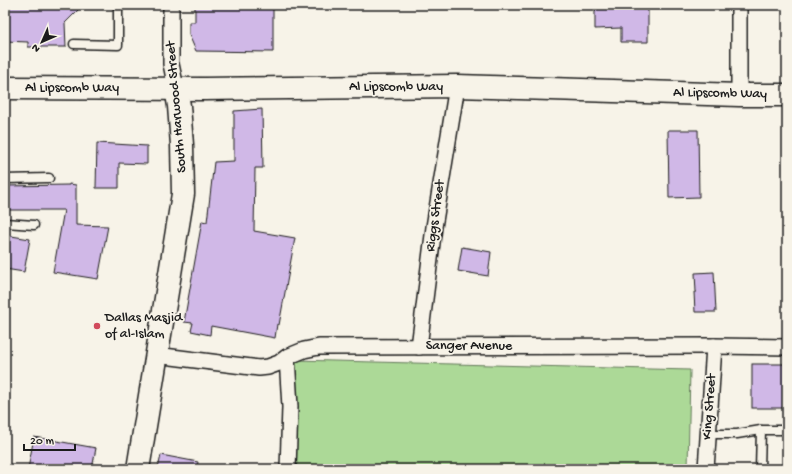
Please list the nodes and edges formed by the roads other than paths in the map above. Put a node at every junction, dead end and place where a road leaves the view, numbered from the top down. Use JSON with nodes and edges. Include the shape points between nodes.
{"nodes":[{"id":1,"x":118,"y":5,"type":"edge"},
{"id":2,"x":171,"y":5,"type":"edge"},
{"id":3,"x":739,"y":5,"type":"edge"},
{"id":4,"x":74,"y":44,"type":"dead end"},
{"id":5,"x":456,"y":86,"type":"junction"},
{"id":6,"x":5,"y":88,"type":"edge"},
{"id":7,"x":176,"y":88,"type":"junction"},
{"id":8,"x":739,"y":95,"type":"junction"},
{"id":9,"x":787,"y":95,"type":"edge"},
{"id":10,"x":49,"y":178,"type":"dead end"},
{"id":11,"x":5,"y":179,"type":"edge"},
{"id":12,"x":5,"y":223,"type":"edge"},
{"id":13,"x":34,"y":225,"type":"dead end"},
{"id":14,"x":714,"y":346,"type":"junction"},
{"id":15,"x":419,"y":347,"type":"junction"},
{"id":16,"x":787,"y":347,"type":"edge"},
{"id":17,"x":156,"y":355,"type":"junction"},
{"id":18,"x":287,"y":357,"type":"junction"},
{"id":19,"x":760,"y":430,"type":"junction"},
{"id":20,"x":787,"y":430,"type":"edge"},
{"id":21,"x":708,"y":434,"type":"junction"},
{"id":22,"x":138,"y":469,"type":"edge"},
{"id":23,"x":288,"y":469,"type":"edge"},
{"id":24,"x":706,"y":469,"type":"edge"},
{"id":25,"x":760,"y":469,"type":"edge"}],
"edges":[{"from":1,"to":4,"type":"lane","via":[[118,45]]},
{"from":2,"to":7,"type":"street","name":"South Harwood Street","via":[[171,64]]},
{"from":3,"to":8,"type":"street"},
{"from":5,"to":7,"type":"street","name":"Al Lipscomb Way"},
{"from":5,"to":8,"type":"street","name":"Al Lipscomb Way"},
{"from":5,"to":15,"type":"street","name":"Riggs Street"},
{"from":6,"to":7,"type":"street","name":"Al Lipscomb Way"},
{"from":7,"to":17,"type":"street","name":"South Harwood Street","via":[[181,137],[182,194]]},
{"from":8,"to":9,"type":"street","name":"Al Lipscomb Way"},
{"from":10,"to":11,"type":"lane"},
{"from":12,"to":13,"type":"lane"},
{"from":14,"to":15,"type":"street","name":"Sanger Avenue"},
{"from":14,"to":16,"type":"street","name":"Sanger Avenue"},
{"from":14,"to":21,"type":"street","name":"King Street"},
{"from":15,"to":18,"type":"street","name":"Sanger Avenue","via":[[319,347]]},
{"from":17,"to":18,"type":"street","name":"Sanger Avenue","via":[[258,368],[268,367]]},
{"from":17,"to":22,"type":"street","name":"South Harwood Street"},
{"from":18,"to":23,"type":"street","via":[[290,407]]},
{"from":19,"to":20,"type":"lane"},
{"from":19,"to":21,"type":"lane","via":[[737,434]]},
{"from":19,"to":25,"type":"lane"},
{"from":21,"to":24,"type":"street","name":"King Street"}]}
